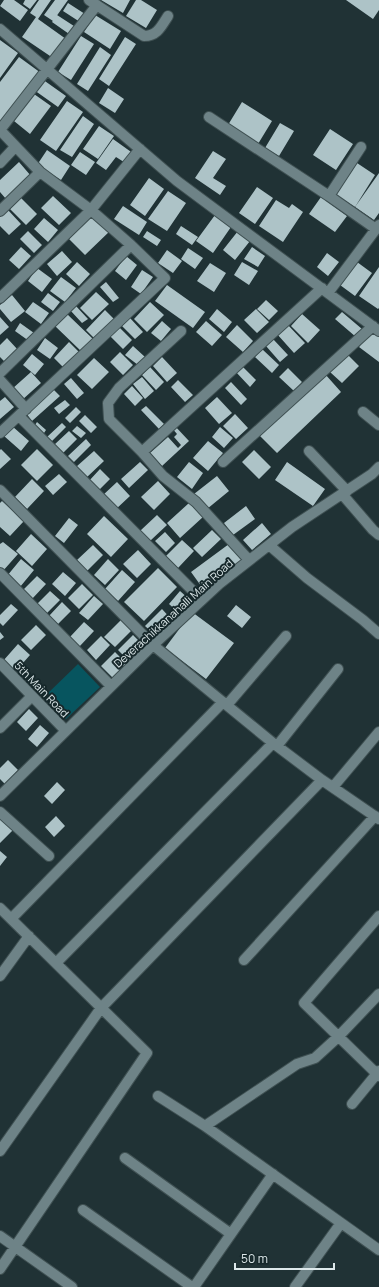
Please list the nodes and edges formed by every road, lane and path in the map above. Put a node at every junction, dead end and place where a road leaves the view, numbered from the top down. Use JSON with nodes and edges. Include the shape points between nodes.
{"nodes":[{"id":1,"x":93,"y":2,"type":"edge"},
{"id":2,"x":168,"y":16,"type":"dead end"},
{"id":3,"x":0,"y":29,"type":"edge"},
{"id":4,"x":47,"y":69,"type":"junction"},
{"id":5,"x":209,"y":117,"type":"dead end"},
{"id":6,"x":0,"y":130,"type":"edge"},
{"id":7,"x":15,"y":147,"type":"junction"},
{"id":8,"x":361,"y":147,"type":"dead end"},
{"id":9,"x":140,"y":149,"type":"junction"},
{"id":10,"x":0,"y":163,"type":"edge"},
{"id":11,"x":40,"y":172,"type":"junction"},
{"id":12,"x":329,"y":196,"type":"junction"},
{"id":13,"x":92,"y":210,"type":"junction"},
{"id":14,"x":0,"y":211,"type":"edge"},
{"id":15,"x":378,"y":227,"type":"edge"},
{"id":16,"x":131,"y":245,"type":"junction"},
{"id":17,"x":325,"y":290,"type":"junction"},
{"id":18,"x":0,"y":298,"type":"edge"},
{"id":19,"x":376,"y":328,"type":"edge"},
{"id":20,"x":181,"y":331,"type":"dead end"},
{"id":21,"x":0,"y":373,"type":"edge"},
{"id":22,"x":0,"y":380,"type":"edge"},
{"id":23,"x":22,"y":412,"type":"junction"},
{"id":24,"x":364,"y":412,"type":"dead end"},
{"id":25,"x":379,"y":425,"type":"edge"},
{"id":26,"x":0,"y":433,"type":"edge"},
{"id":27,"x":309,"y":451,"type":"dead end"},
{"id":28,"x":142,"y":452,"type":"junction"},
{"id":29,"x":223,"y":462,"type":"dead end"},
{"id":30,"x":379,"y":467,"type":"edge"},
{"id":31,"x":0,"y":490,"type":"edge"},
{"id":32,"x":344,"y":492,"type":"junction"},
{"id":33,"x":379,"y":534,"type":"edge"},
{"id":34,"x":269,"y":545,"type":"junction"},
{"id":35,"x":249,"y":560,"type":"junction"},
{"id":36,"x":0,"y":573,"type":"edge"},
{"id":37,"x":202,"y":600,"type":"junction"},
{"id":38,"x":378,"y":631,"type":"edge"},
{"id":39,"x":286,"y":636,"type":"dead end"},
{"id":40,"x":153,"y":645,"type":"junction"},
{"id":41,"x":0,"y":663,"type":"edge"},
{"id":42,"x":338,"y":669,"type":"dead end"},
{"id":43,"x":111,"y":686,"type":"junction"},
{"id":44,"x":32,"y":696,"type":"junction"},
{"id":45,"x":225,"y":704,"type":"junction"},
{"id":46,"x":0,"y":728,"type":"edge"},
{"id":47,"x":66,"y":731,"type":"junction"},
{"id":48,"x":379,"y":732,"type":"edge"},
{"id":49,"x":275,"y":744,"type":"junction"},
{"id":50,"x":322,"y":780,"type":"junction"},
{"id":51,"x":333,"y":787,"type":"junction"},
{"id":52,"x":0,"y":796,"type":"edge"},
{"id":53,"x":0,"y":812,"type":"edge"},
{"id":54,"x":377,"y":818,"type":"edge"},
{"id":55,"x":49,"y":856,"type":"dead end"},
{"id":56,"x":0,"y":908,"type":"edge"},
{"id":57,"x":379,"y":916,"type":"edge"},
{"id":58,"x":11,"y":919,"type":"junction"},
{"id":59,"x":29,"y":936,"type":"junction"},
{"id":60,"x":244,"y":960,"type":"dead end"},
{"id":61,"x":56,"y":964,"type":"junction"},
{"id":62,"x":0,"y":976,"type":"edge"},
{"id":63,"x":379,"y":994,"type":"edge"},
{"id":64,"x":102,"y":1008,"type":"junction"},
{"id":65,"x":338,"y":1037,"type":"junction"},
{"id":66,"x":378,"y":1074,"type":"edge"},
{"id":67,"x":158,"y":1096,"type":"dead end"},
{"id":68,"x":352,"y":1104,"type":"dead end"},
{"id":69,"x":205,"y":1126,"type":"junction"},
{"id":70,"x":0,"y":1151,"type":"edge"},
{"id":71,"x":125,"y":1158,"type":"dead end"},
{"id":72,"x":273,"y":1174,"type":"junction"},
{"id":73,"x":83,"y":1210,"type":"dead end"},
{"id":74,"x":341,"y":1223,"type":"junction"},
{"id":75,"x":231,"y":1234,"type":"junction"},
{"id":76,"x":0,"y":1236,"type":"edge"},
{"id":77,"x":15,"y":1247,"type":"junction"},
{"id":78,"x":379,"y":1250,"type":"edge"},
{"id":79,"x":0,"y":1269,"type":"edge"},
{"id":80,"x":72,"y":1287,"type":"edge"},
{"id":81,"x":193,"y":1287,"type":"edge"},
{"id":82,"x":295,"y":1287,"type":"edge"}],
"edges":[{"from":1,"to":2,"type":"street","via":[[144,36],[152,36]]},
{"from":1,"to":4,"type":"street"},
{"from":3,"to":4,"type":"street"},
{"from":4,"to":6,"type":"street"},
{"from":4,"to":9,"type":"street"},
{"from":5,"to":12,"type":"street"},
{"from":6,"to":7,"type":"street"},
{"from":7,"to":10,"type":"street"},
{"from":7,"to":11,"type":"street"},
{"from":8,"to":12,"type":"street"},
{"from":9,"to":13,"type":"street"},
{"from":9,"to":17,"type":"street","via":[[177,181]]},
{"from":11,"to":13,"type":"street"},
{"from":11,"to":14,"type":"street"},
{"from":12,"to":15,"type":"street"},
{"from":13,"to":16,"type":"street"},
{"from":13,"to":18,"type":"street"},
{"from":15,"to":17,"type":"street"},
{"from":16,"to":21,"type":"street"},
{"from":16,"to":23,"type":"street","via":[[165,278]]},
{"from":17,"to":19,"type":"street"},
{"from":17,"to":28,"type":"street"},
{"from":19,"to":29,"type":"street"},
{"from":20,"to":28,"type":"street","via":[[119,388],[108,403],[109,419]]},
{"from":22,"to":23,"type":"street"},
{"from":23,"to":26,"type":"street"},
{"from":23,"to":37,"type":"street"},
{"from":24,"to":25,"type":"street"},
{"from":27,"to":32,"type":"street"},
{"from":28,"to":35,"type":"street","via":[[163,476],[196,502]]},
{"from":30,"to":32,"type":"street","name":"Deverachikkanahalli Main Road"},
{"from":31,"to":40,"type":"street"},
{"from":32,"to":33,"type":"street","via":[[373,530]]},
{"from":32,"to":34,"type":"street","name":"Deverachikkanahalli Main Road"},
{"from":34,"to":35,"type":"street","name":"Deverachikkanahalli Main Road"},
{"from":34,"to":38,"type":"street"},
{"from":35,"to":37,"type":"street","name":"Deverachikkanahalli Main Road"},
{"from":36,"to":43,"type":"street"},
{"from":37,"to":40,"type":"street","name":"Deverachikkanahalli Main Road"},
{"from":39,"to":45,"type":"street"},
{"from":40,"to":43,"type":"street","name":"Deverachikkanahalli Main Road"},
{"from":40,"to":45,"type":"street"},
{"from":41,"to":44,"type":"street","name":"5th Main Road"},
{"from":42,"to":49,"type":"street"},
{"from":43,"to":47,"type":"street","name":"Deverachikkanahalli Main Road"},
{"from":44,"to":46,"type":"street"},
{"from":44,"to":47,"type":"street","name":"5th Main Road"},
{"from":45,"to":49,"type":"street"},
{"from":45,"to":58,"type":"street"},
{"from":47,"to":52,"type":"street","name":"Deverachikkanahalli Main Road"},
{"from":48,"to":51,"type":"street"},
{"from":49,"to":50,"type":"street"},
{"from":49,"to":61,"type":"street"},
{"from":50,"to":51,"type":"street"},
{"from":50,"to":64,"type":"street"},
{"from":51,"to":54,"type":"street"},
{"from":53,"to":55,"type":"street"},
{"from":54,"to":60,"type":"street"},
{"from":56,"to":58,"type":"street"},
{"from":57,"to":65,"type":"street","via":[[304,1003]]},
{"from":58,"to":59,"type":"street"},
{"from":59,"to":61,"type":"street"},
{"from":59,"to":62,"type":"street"},
{"from":61,"to":64,"type":"street"},
{"from":63,"to":65,"type":"street"},
{"from":64,"to":70,"type":"street"},
{"from":64,"to":77,"type":"street","via":[[147,1053]]},
{"from":65,"to":66,"type":"street"},
{"from":65,"to":69,"type":"street","via":[[315,1058],[297,1064]]},
{"from":66,"to":68,"type":"street"},
{"from":67,"to":69,"type":"street"},
{"from":69,"to":72,"type":"street"},
{"from":71,"to":75,"type":"street"},
{"from":72,"to":74,"type":"street"},
{"from":72,"to":75,"type":"street"},
{"from":73,"to":81,"type":"street"},
{"from":74,"to":78,"type":"street"},
{"from":74,"to":82,"type":"street"},
{"from":75,"to":81,"type":"street"},
{"from":76,"to":77,"type":"street"},
{"from":77,"to":79,"type":"street"},
{"from":77,"to":80,"type":"street"}]}
